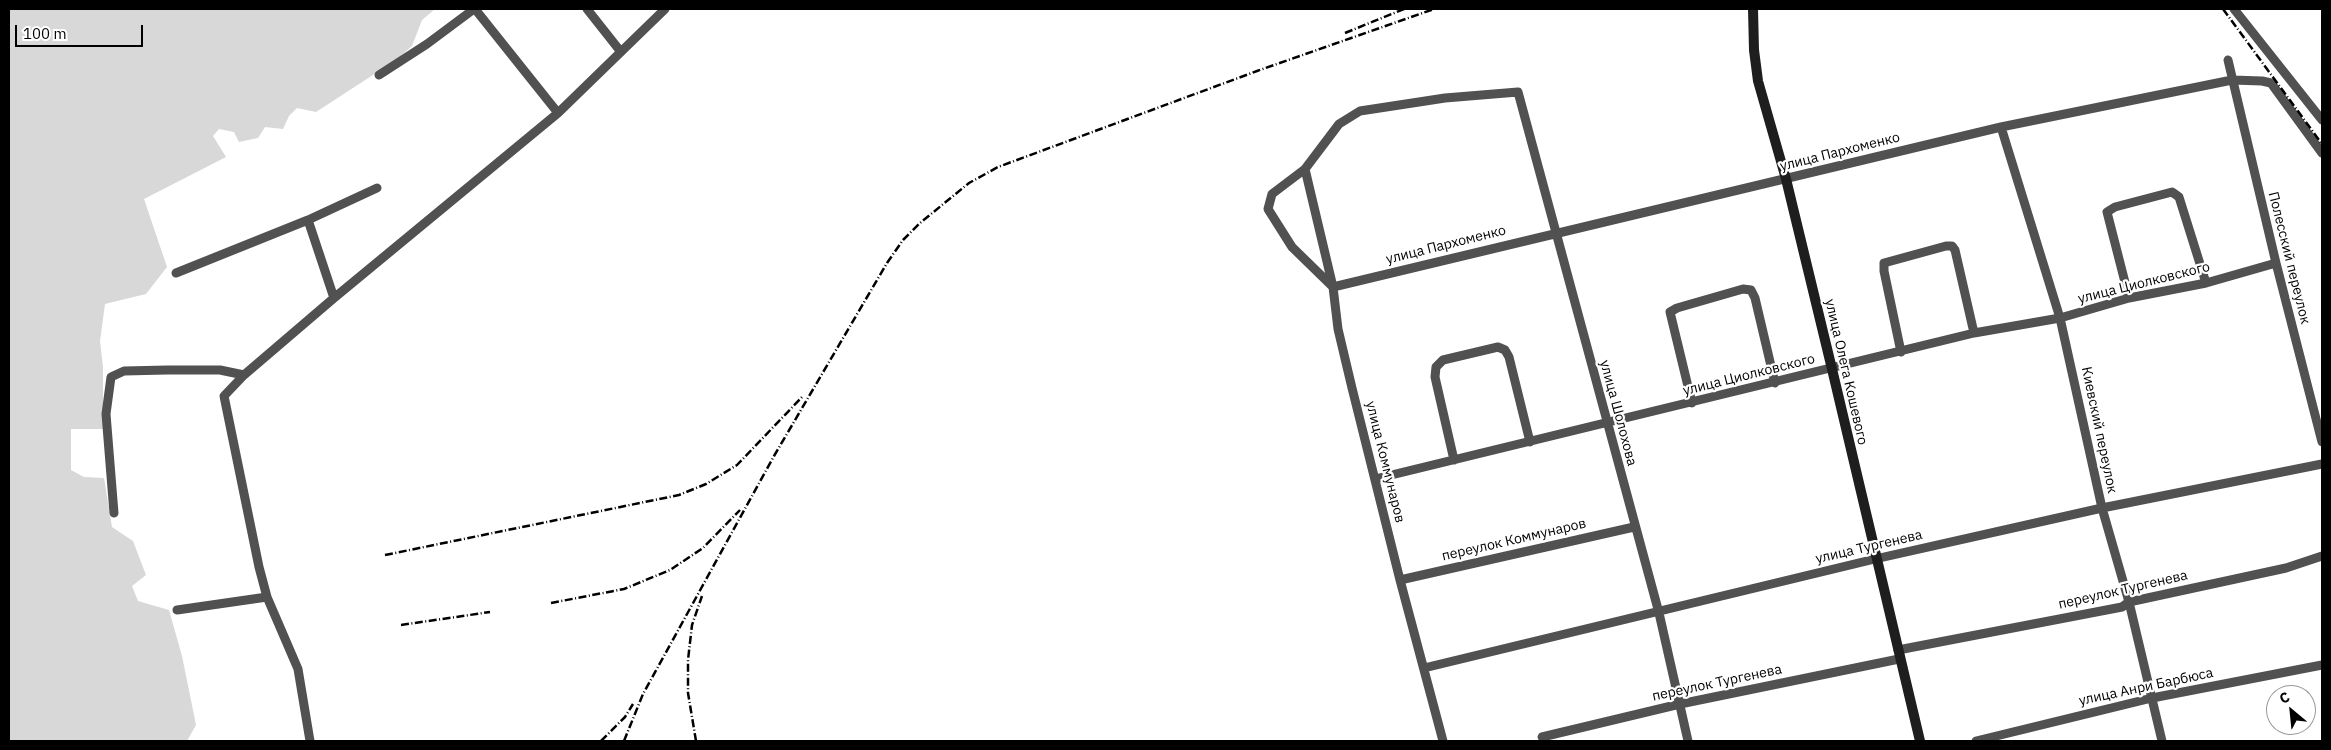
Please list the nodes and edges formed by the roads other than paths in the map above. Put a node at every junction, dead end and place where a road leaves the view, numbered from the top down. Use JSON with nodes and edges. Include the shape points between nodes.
{"nodes":[{"id":1,"x":475,"y":9,"type":"edge"},
{"id":2,"x":587,"y":9,"type":"edge"},
{"id":3,"x":665,"y":9,"type":"edge"},
{"id":4,"x":1753,"y":9,"type":"edge"},
{"id":5,"x":2234,"y":9,"type":"edge"},
{"id":6,"x":621,"y":52,"type":"junction"},
{"id":7,"x":2228,"y":60,"type":"dead end"},
{"id":8,"x":380,"y":75,"type":"dead end"},
{"id":9,"x":2232,"y":80,"type":"junction"},
{"id":10,"x":558,"y":113,"type":"junction"},
{"id":11,"x":2322,"y":120,"type":"edge"},
{"id":12,"x":2001,"y":127,"type":"junction"},
{"id":13,"x":2322,"y":153,"type":"edge"},
{"id":14,"x":1305,"y":170,"type":"junction"},
{"id":15,"x":1786,"y":180,"type":"junction"},
{"id":16,"x":378,"y":188,"type":"dead end"},
{"id":17,"x":308,"y":220,"type":"junction"},
{"id":18,"x":1556,"y":232,"type":"junction"},
{"id":19,"x":2276,"y":263,"type":"junction"},
{"id":20,"x":176,"y":273,"type":"dead end"},
{"id":21,"x":2206,"y":283,"type":"junction"},
{"id":22,"x":1333,"y":287,"type":"junction"},
{"id":23,"x":334,"y":298,"type":"junction"},
{"id":24,"x":2129,"y":298,"type":"junction"},
{"id":25,"x":2060,"y":318,"type":"junction"},
{"id":26,"x":1974,"y":333,"type":"junction"},
{"id":27,"x":1901,"y":352,"type":"junction"},
{"id":28,"x":1832,"y":368,"type":"junction"},
{"id":29,"x":244,"y":375,"type":"junction"},
{"id":30,"x":1775,"y":383,"type":"junction"},
{"id":31,"x":1692,"y":403,"type":"junction"},
{"id":32,"x":1607,"y":424,"type":"junction"},
{"id":33,"x":1530,"y":442,"type":"junction"},
{"id":34,"x":2322,"y":442,"type":"edge"},
{"id":35,"x":1454,"y":460,"type":"junction"},
{"id":36,"x":2322,"y":464,"type":"edge"},
{"id":37,"x":1375,"y":479,"type":"junction"},
{"id":38,"x":2102,"y":508,"type":"junction"},
{"id":39,"x":114,"y":513,"type":"dead end"},
{"id":40,"x":1634,"y":527,"type":"junction"},
{"id":41,"x":2322,"y":556,"type":"edge"},
{"id":42,"x":1875,"y":559,"type":"junction"},
{"id":43,"x":1400,"y":580,"type":"junction"},
{"id":44,"x":267,"y":597,"type":"junction"},
{"id":45,"x":2129,"y":602,"type":"junction"},
{"id":46,"x":177,"y":610,"type":"dead end"},
{"id":47,"x":1659,"y":613,"type":"junction"},
{"id":48,"x":1898,"y":654,"type":"junction"},
{"id":49,"x":2322,"y":665,"type":"edge"},
{"id":50,"x":1424,"y":668,"type":"junction"},
{"id":51,"x":2152,"y":698,"type":"junction"},
{"id":52,"x":1680,"y":704,"type":"junction"},
{"id":53,"x":1542,"y":737,"type":"dead end"},
{"id":54,"x":310,"y":741,"type":"edge"},
{"id":55,"x":1443,"y":741,"type":"edge"},
{"id":56,"x":1688,"y":741,"type":"edge"},
{"id":57,"x":1920,"y":741,"type":"edge"},
{"id":58,"x":1976,"y":741,"type":"edge"},
{"id":59,"x":2162,"y":741,"type":"edge"}],
"edges":[{"from":1,"to":8,"type":"street"},
{"from":1,"to":10,"type":"street"},
{"from":2,"to":6,"type":"street"},
{"from":3,"to":6,"type":"street"},
{"from":4,"to":15,"type":"street","name":"улица Олега Кошевого","via":[[1758,81]]},
{"from":5,"to":11,"type":"street"},
{"from":6,"to":10,"type":"street"},
{"from":7,"to":9,"type":"street","name":"Полесский переулок"},
{"from":9,"to":12,"type":"street","name":"улица Пархоменко"},
{"from":9,"to":13,"type":"street","name":"улица Пархоменко","via":[[2271,83]]},
{"from":9,"to":19,"type":"street","name":"Полесский переулок"},
{"from":10,"to":23,"type":"street"},
{"from":12,"to":15,"type":"street","name":"улица Пархоменко"},
{"from":12,"to":25,"type":"street","name":"Киевский переулок"},
{"from":14,"to":18,"type":"street","name":"улица Шолохова","via":[[1339,124],[1360,111],[1445,98],[1518,92]]},
{"from":14,"to":22,"type":"street","name":"улица Коммунаров"},
{"from":14,"to":22,"type":"street","via":[[1272,194],[1268,209],[1292,247]]},
{"from":15,"to":18,"type":"street","name":"улица Пархоменко"},
{"from":15,"to":28,"type":"street","name":"улица Олега Кошевого"},
{"from":16,"to":17,"type":"street"},
{"from":17,"to":20,"type":"street"},
{"from":17,"to":23,"type":"street"},
{"from":18,"to":22,"type":"street","name":"улица Пархоменко"},
{"from":18,"to":32,"type":"street","name":"улица Шолохова"},
{"from":19,"to":21,"type":"street","name":"улица Циолковского"},
{"from":19,"to":34,"type":"street","name":"Полесский переулок"},
{"from":21,"to":24,"type":"street","name":"улица Циолковского"},
{"from":21,"to":24,"type":"street","via":[[2179,197],[2172,192],[2107,212]]},
{"from":22,"to":37,"type":"street","name":"улица Коммунаров","via":[[1338,329]]},
{"from":23,"to":29,"type":"street"},
{"from":24,"to":25,"type":"street","name":"улица Циолковского"},
{"from":25,"to":26,"type":"street","name":"улица Циолковского"},
{"from":25,"to":38,"type":"street","name":"Киевский переулок"},
{"from":26,"to":27,"type":"street","name":"улица Циолковского"},
{"from":26,"to":27,"type":"street","via":[[1955,250],[1946,246],[1884,263]]},
{"from":27,"to":28,"type":"street","name":"улица Циолковского"},
{"from":28,"to":30,"type":"street","name":"улица Циолковского"},
{"from":28,"to":42,"type":"street","name":"улица Олега Кошевого"},
{"from":29,"to":39,"type":"street","via":[[220,370],[167,370],[124,371],[112,377],[106,414]]},
{"from":29,"to":44,"type":"street","via":[[224,396]]},
{"from":30,"to":31,"type":"street","name":"улица Циолковского"},
{"from":30,"to":31,"type":"street","via":[[1755,298],[1752,290],[1743,289],[1670,312]]},
{"from":31,"to":32,"type":"street","name":"улица Циолковского"},
{"from":32,"to":33,"type":"street","name":"улица Циолковского"},
{"from":32,"to":40,"type":"street","name":"улица Шолохова"},
{"from":33,"to":35,"type":"street","name":"улица Циолковского"},
{"from":33,"to":35,"type":"street","via":[[1505,350],[1498,347],[1443,360],[1436,367],[1436,377]]},
{"from":35,"to":37,"type":"street","name":"улица Циолковского"},
{"from":36,"to":38,"type":"street","name":"улица Тургенева"},
{"from":37,"to":43,"type":"street","name":"улица Коммунаров"},
{"from":38,"to":42,"type":"street","name":"улица Тургенева"},
{"from":38,"to":45,"type":"street","name":"Киевский переулок"},
{"from":40,"to":43,"type":"street","name":"переулок Коммунаров"},
{"from":40,"to":47,"type":"street","name":"улица Шолохова"},
{"from":41,"to":45,"type":"street","name":"переулок Тургенева","via":[[2276,570]]},
{"from":42,"to":47,"type":"street","name":"улица Тургенева"},
{"from":42,"to":48,"type":"street","name":"улица Олега Кошевого"},
{"from":43,"to":50,"type":"street","name":"улица Коммунаров"},
{"from":44,"to":46,"type":"street"},
{"from":44,"to":54,"type":"street","via":[[298,669]]},
{"from":45,"to":48,"type":"street","name":"переулок Тургенева","via":[[2122,608]]},
{"from":45,"to":51,"type":"street","name":"Киевский переулок"},
{"from":47,"to":50,"type":"street","name":"улица Тургенева"},
{"from":47,"to":52,"type":"street","name":"улица Шолохова"},
{"from":48,"to":52,"type":"street","name":"переулок Тургенева"},
{"from":48,"to":57,"type":"street","name":"улица Олега Кошевого"},
{"from":49,"to":51,"type":"street","name":"улица Анри Барбюса"},
{"from":50,"to":55,"type":"street","name":"улица Коммунаров"},
{"from":51,"to":58,"type":"street","name":"улица Анри Барбюса"},
{"from":51,"to":59,"type":"street","name":"Киевский переулок"},
{"from":52,"to":53,"type":"street","name":"переулок Тургенева"},
{"from":52,"to":56,"type":"street","name":"улица Шолохова"}]}
